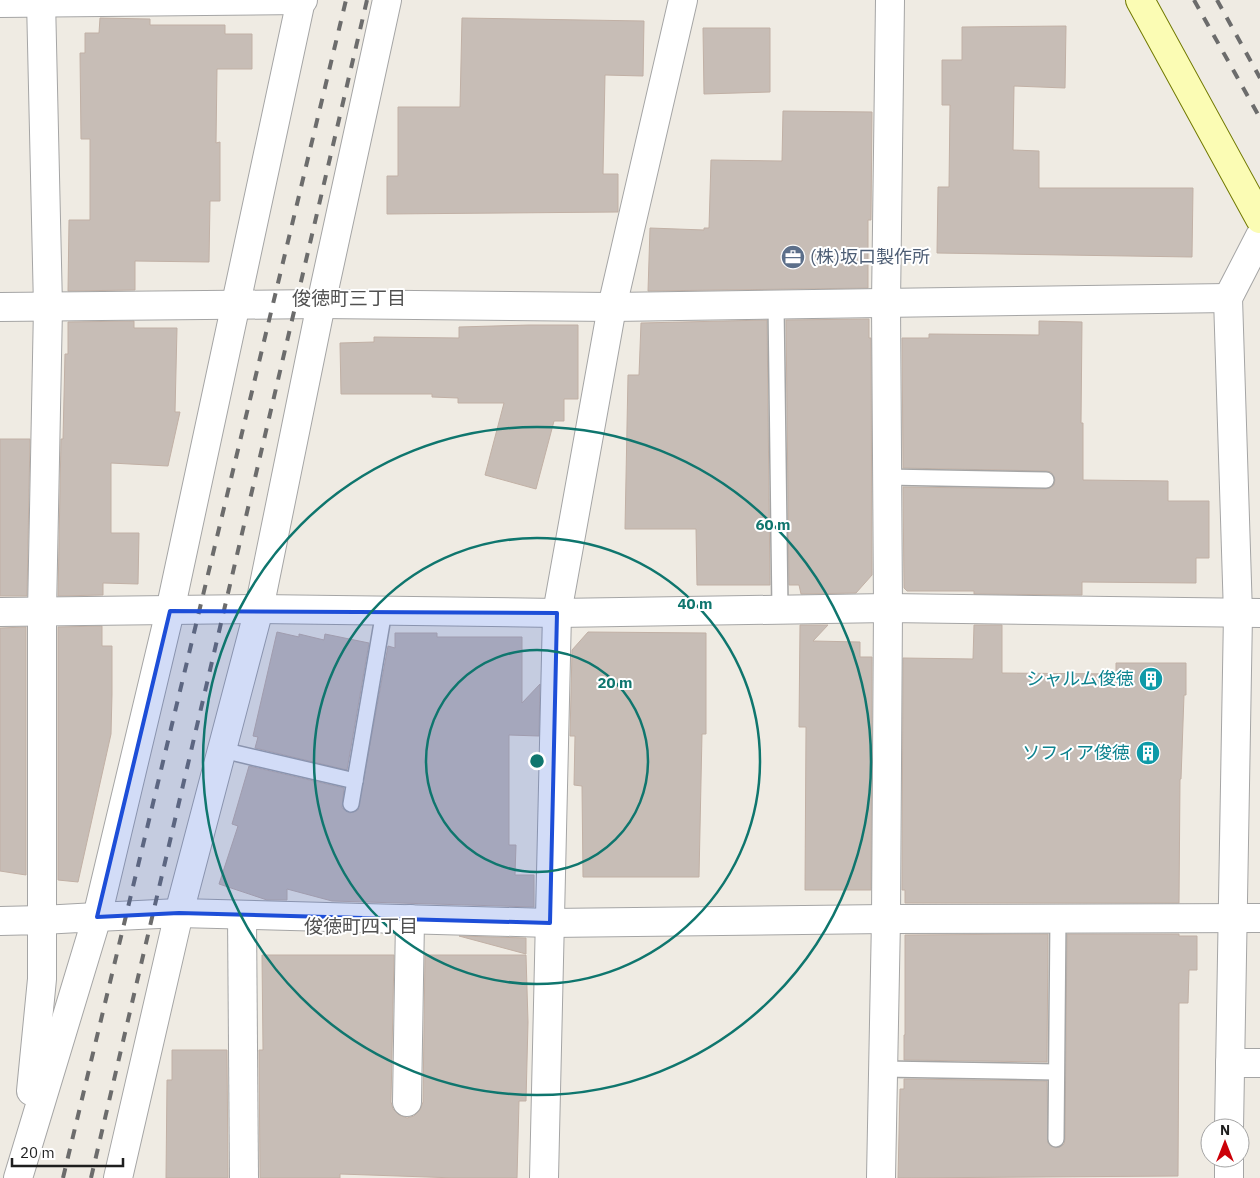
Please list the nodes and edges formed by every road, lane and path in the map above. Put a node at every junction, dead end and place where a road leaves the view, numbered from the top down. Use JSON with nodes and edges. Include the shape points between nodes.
{"nodes":[{"id":1,"x":302,"y":0,"type":"edge"},
{"id":2,"x":387,"y":0,"type":"edge"},
{"id":3,"x":683,"y":0,"type":"edge"},
{"id":4,"x":890,"y":0,"type":"edge"},
{"id":5,"x":1140,"y":0,"type":"edge"},
{"id":6,"x":41,"y":2,"type":"edge"},
{"id":7,"x":0,"y":3,"type":"edge"},
{"id":8,"x":1260,"y":219,"type":"edge"},
{"id":9,"x":1260,"y":236,"type":"edge"},
{"id":10,"x":1228,"y":298,"type":"junction"},
{"id":11,"x":886,"y":303,"type":"junction"},
{"id":12,"x":321,"y":304,"type":"junction"},
{"id":13,"x":776,"y":304,"type":"junction"},
{"id":14,"x":236,"y":306,"type":"junction"},
{"id":15,"x":0,"y":307,"type":"edge"},
{"id":16,"x":48,"y":307,"type":"junction"},
{"id":17,"x":612,"y":307,"type":"junction"},
{"id":18,"x":887,"y":477,"type":"junction"},
{"id":19,"x":1046,"y":480,"type":"dead end"},
{"id":20,"x":888,"y":608,"type":"junction"},
{"id":21,"x":259,"y":609,"type":"junction"},
{"id":22,"x":780,"y":610,"type":"junction"},
{"id":23,"x":170,"y":611,"type":"junction"},
{"id":24,"x":384,"y":611,"type":"junction"},
{"id":25,"x":0,"y":612,"type":"edge"},
{"id":26,"x":42,"y":612,"type":"junction"},
{"id":27,"x":557,"y":613,"type":"junction"},
{"id":28,"x":1249,"y":614,"type":"edge"},
{"id":29,"x":222,"y":750,"type":"junction"},
{"id":30,"x":355,"y":780,"type":"junction"},
{"id":31,"x":351,"y":804,"type":"dead end"},
{"id":32,"x":178,"y":913,"type":"junction"},
{"id":33,"x":242,"y":914,"type":"junction"},
{"id":34,"x":97,"y":917,"type":"junction"},
{"id":35,"x":1058,"y":918,"type":"junction"},
{"id":36,"x":1231,"y":918,"type":"junction"},
{"id":37,"x":1260,"y":918,"type":"edge"},
{"id":38,"x":410,"y":919,"type":"junction"},
{"id":39,"x":886,"y":919,"type":"junction"},
{"id":40,"x":42,"y":920,"type":"junction"},
{"id":41,"x":0,"y":921,"type":"edge"},
{"id":42,"x":550,"y":922,"type":"junction"},
{"id":43,"x":1230,"y":1063,"type":"junction"},
{"id":44,"x":1260,"y":1063,"type":"edge"},
{"id":45,"x":883,"y":1069,"type":"junction"},
{"id":46,"x":1056,"y":1072,"type":"junction"},
{"id":47,"x":407,"y":1102,"type":"dead end"},
{"id":48,"x":1229,"y":1118,"type":"edge"},
{"id":49,"x":1056,"y":1139,"type":"dead end"},
{"id":50,"x":18,"y":1178,"type":"edge"},
{"id":51,"x":118,"y":1178,"type":"edge"},
{"id":52,"x":244,"y":1178,"type":"edge"},
{"id":53,"x":544,"y":1178,"type":"edge"},
{"id":54,"x":881,"y":1178,"type":"edge"}],
"edges":[{"from":1,"to":6,"type":"street"},
{"from":1,"to":14,"type":"street"},
{"from":2,"to":12,"type":"street"},
{"from":3,"to":17,"type":"street"},
{"from":4,"to":11,"type":"street"},
{"from":5,"to":8,"type":"street"},
{"from":6,"to":7,"type":"street"},
{"from":6,"to":16,"type":"street"},
{"from":9,"to":10,"type":"street"},
{"from":10,"to":11,"type":"street"},
{"from":10,"to":28,"type":"street"},
{"from":11,"to":13,"type":"street"},
{"from":11,"to":18,"type":"street"},
{"from":12,"to":14,"type":"street"},
{"from":12,"to":17,"type":"street"},
{"from":12,"to":21,"type":"street"},
{"from":13,"to":17,"type":"street"},
{"from":13,"to":22,"type":"lane"},
{"from":14,"to":16,"type":"street"},
{"from":14,"to":23,"type":"street"},
{"from":15,"to":16,"type":"street"},
{"from":16,"to":26,"type":"street"},
{"from":17,"to":27,"type":"street"},
{"from":18,"to":19,"type":"lane"},
{"from":18,"to":20,"type":"street"},
{"from":20,"to":22,"type":"street"},
{"from":20,"to":28,"type":"street"},
{"from":20,"to":39,"type":"street"},
{"from":21,"to":23,"type":"street"},
{"from":21,"to":24,"type":"street"},
{"from":21,"to":29,"type":"street"},
{"from":22,"to":27,"type":"street"},
{"from":23,"to":26,"type":"street"},
{"from":23,"to":34,"type":"street"},
{"from":24,"to":27,"type":"street"},
{"from":24,"to":30,"type":"lane"},
{"from":25,"to":26,"type":"street"},
{"from":26,"to":40,"type":"street"},
{"from":27,"to":42,"type":"street"},
{"from":28,"to":36,"type":"street"},
{"from":29,"to":30,"type":"lane"},
{"from":29,"to":32,"type":"street"},
{"from":30,"to":31,"type":"lane"},
{"from":32,"to":33,"type":"street"},
{"from":32,"to":34,"type":"street"},
{"from":32,"to":51,"type":"street"},
{"from":33,"to":38,"type":"street"},
{"from":33,"to":52,"type":"street"},
{"from":34,"to":40,"type":"street"},
{"from":34,"to":50,"type":"street"},
{"from":35,"to":36,"type":"street"},
{"from":35,"to":39,"type":"street"},
{"from":35,"to":46,"type":"lane"},
{"from":36,"to":37,"type":"street"},
{"from":36,"to":43,"type":"street"},
{"from":38,"to":42,"type":"street"},
{"from":38,"to":47,"type":"street"},
{"from":39,"to":42,"type":"street"},
{"from":39,"to":45,"type":"street"},
{"from":40,"to":41,"type":"street"},
{"from":40,"to":50,"type":"street","via":[[42,979],[34,1070]]},
{"from":42,"to":53,"type":"street"},
{"from":43,"to":44,"type":"street"},
{"from":43,"to":48,"type":"street"},
{"from":45,"to":46,"type":"lane"},
{"from":45,"to":54,"type":"street"},
{"from":46,"to":49,"type":"lane"}]}
